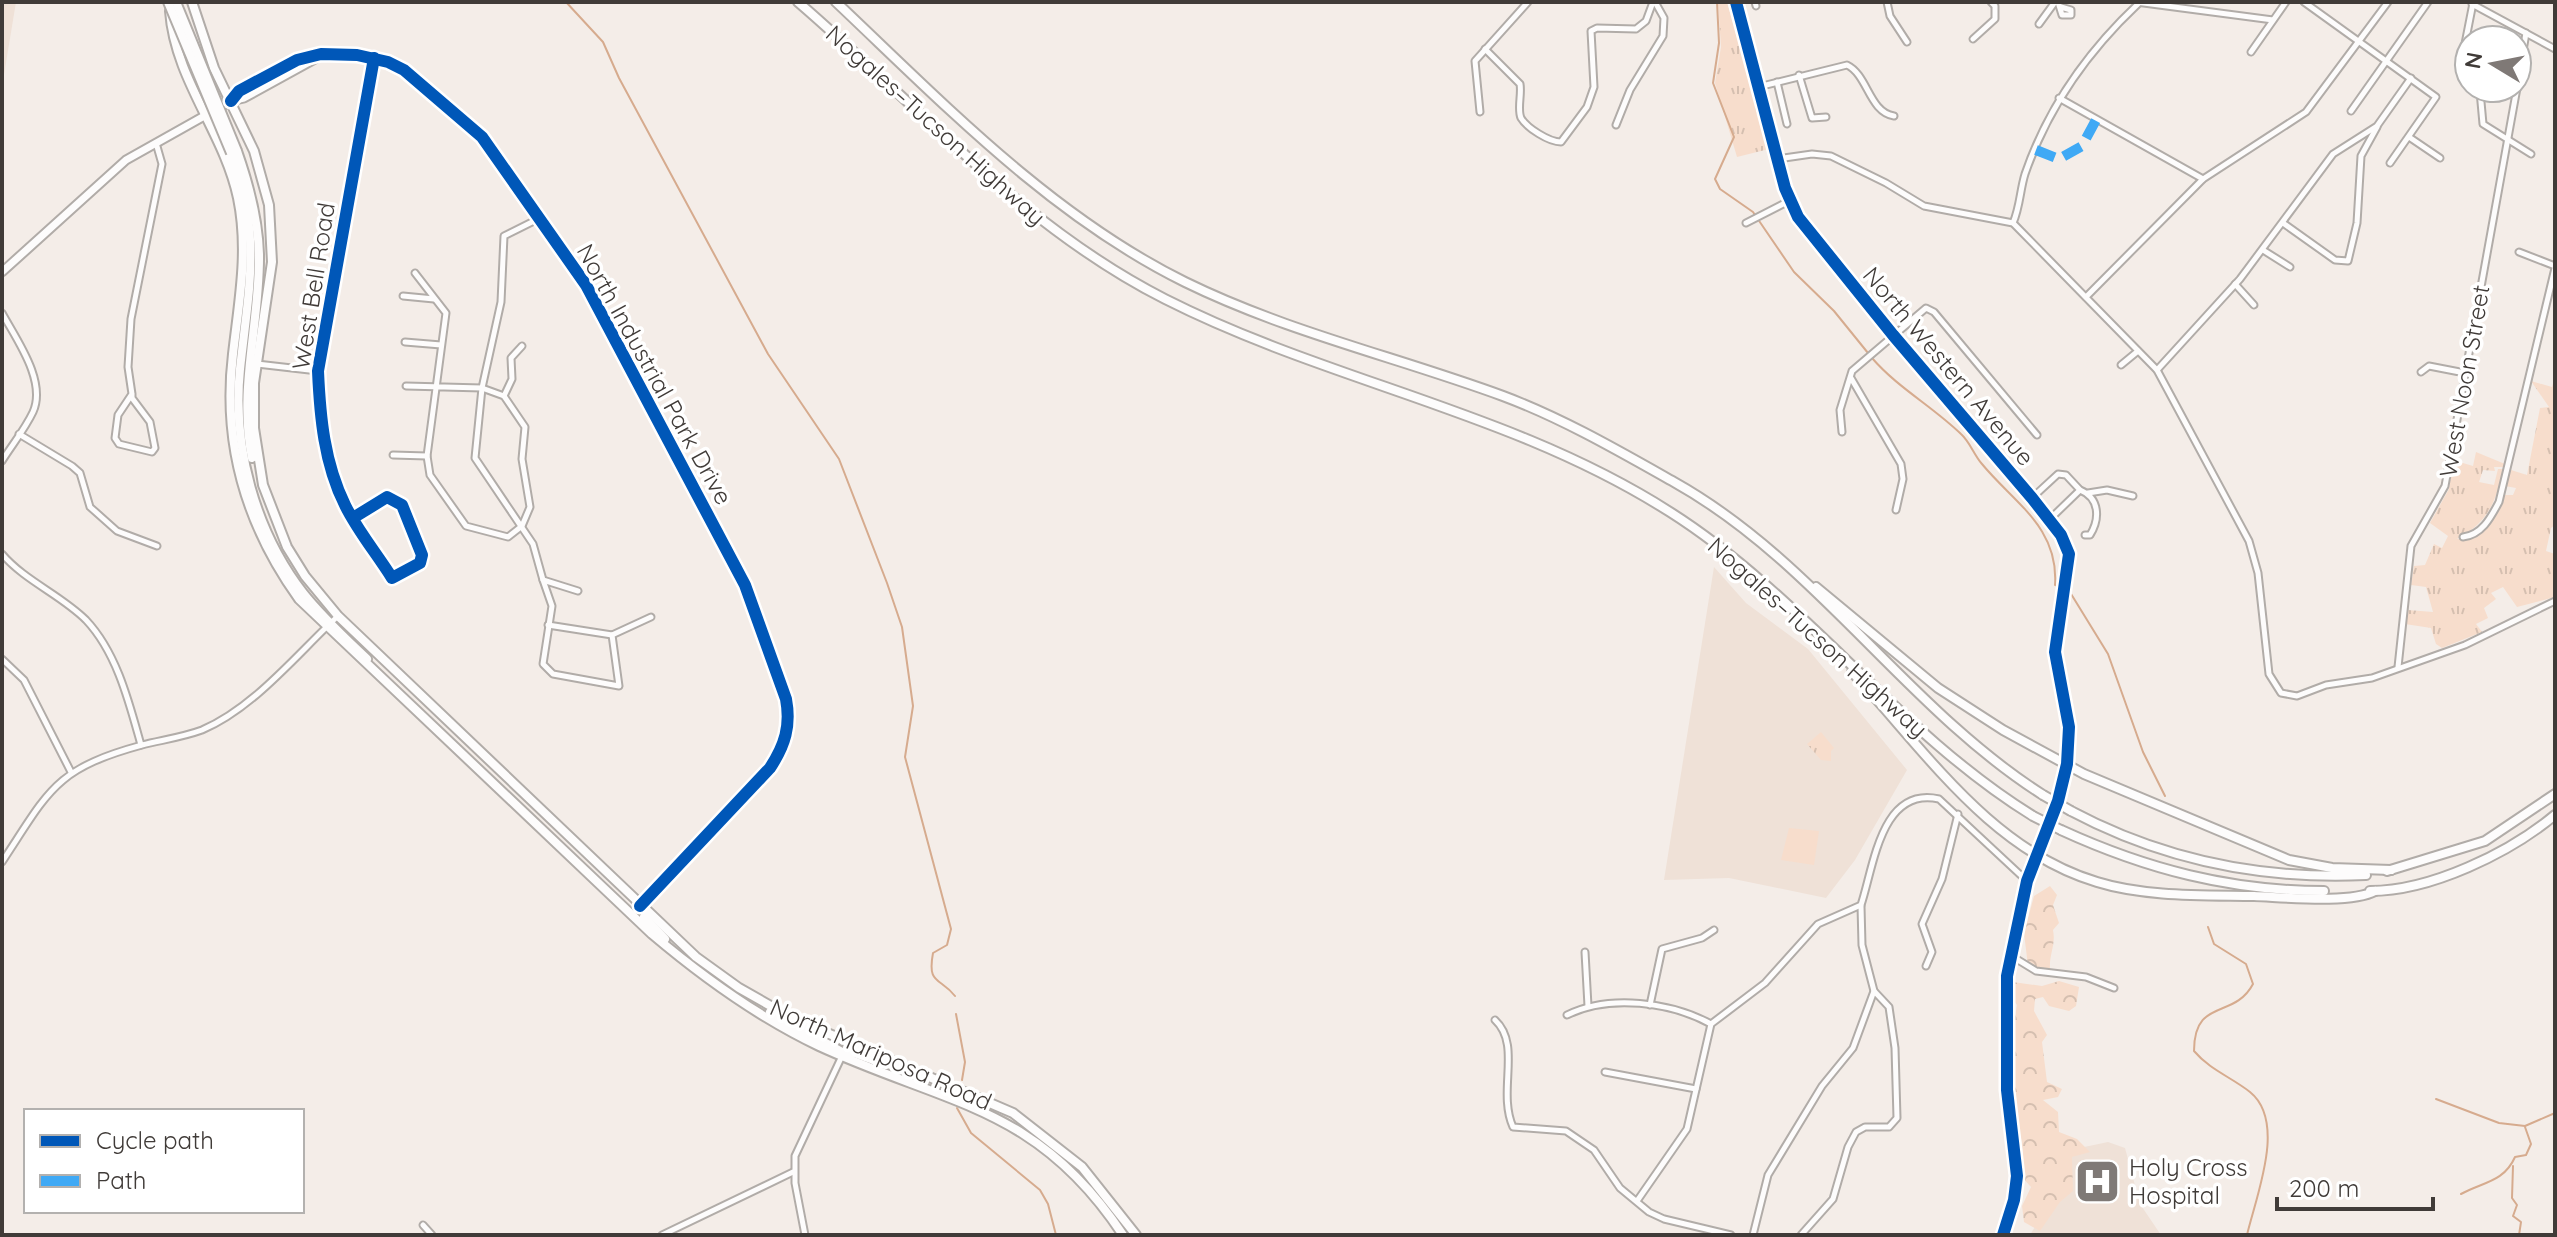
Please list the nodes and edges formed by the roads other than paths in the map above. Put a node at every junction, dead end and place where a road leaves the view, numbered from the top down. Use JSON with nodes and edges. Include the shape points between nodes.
{"nodes":[{"id":1,"x":169,"y":2,"type":"edge"},
{"id":2,"x":179,"y":2,"type":"edge"},
{"id":3,"x":192,"y":2,"type":"edge"},
{"id":4,"x":798,"y":2,"type":"edge"},
{"id":5,"x":836,"y":2,"type":"edge"},
{"id":6,"x":1528,"y":2,"type":"edge"},
{"id":7,"x":1654,"y":2,"type":"edge"},
{"id":8,"x":1736,"y":2,"type":"edge"},
{"id":9,"x":1887,"y":2,"type":"edge"},
{"id":10,"x":1991,"y":2,"type":"edge"},
{"id":11,"x":2286,"y":2,"type":"edge"},
{"id":12,"x":2304,"y":2,"type":"edge"},
{"id":13,"x":2388,"y":2,"type":"edge"},
{"id":14,"x":2428,"y":2,"type":"edge"},
{"id":15,"x":2136,"y":3,"type":"edge"},
{"id":16,"x":2473,"y":3,"type":"edge"},
{"id":17,"x":2058,"y":4,"type":"edge"},
{"id":18,"x":2273,"y":20,"type":"junction"},
{"id":19,"x":2039,"y":24,"type":"dead end"},
{"id":20,"x":2469,"y":24,"type":"edge"},
{"id":21,"x":2510,"y":24,"type":"edge"},
{"id":22,"x":2533,"y":37,"type":"edge"},
{"id":23,"x":1973,"y":39,"type":"dead end"},
{"id":24,"x":1907,"y":42,"type":"dead end"},
{"id":25,"x":2359,"y":42,"type":"junction"},
{"id":26,"x":1485,"y":49,"type":"junction"},
{"id":27,"x":2555,"y":49,"type":"edge"},
{"id":28,"x":2251,"y":52,"type":"dead end"},
{"id":29,"x":374,"y":58,"type":"junction"},
{"id":30,"x":2385,"y":60,"type":"junction"},
{"id":31,"x":1799,"y":75,"type":"junction"},
{"id":32,"x":2411,"y":78,"type":"junction"},
{"id":33,"x":1777,"y":82,"type":"junction"},
{"id":34,"x":1757,"y":87,"type":"junction"},
{"id":35,"x":2059,"y":98,"type":"junction"},
{"id":36,"x":228,"y":102,"type":"junction"},
{"id":37,"x":2481,"y":104,"type":"edge"},
{"id":38,"x":2514,"y":104,"type":"edge"},
{"id":39,"x":2351,"y":111,"type":"dead end"},
{"id":40,"x":1480,"y":112,"type":"dead end"},
{"id":41,"x":205,"y":115,"type":"junction"},
{"id":42,"x":1894,"y":116,"type":"dead end"},
{"id":43,"x":1826,"y":117,"type":"dead end"},
{"id":44,"x":1787,"y":124,"type":"dead end"},
{"id":45,"x":1616,"y":125,"type":"dead end"},
{"id":46,"x":2377,"y":126,"type":"junction"},
{"id":47,"x":2409,"y":137,"type":"junction"},
{"id":48,"x":2507,"y":141,"type":"junction"},
{"id":49,"x":155,"y":143,"type":"junction"},
{"id":50,"x":234,"y":152,"type":"junction"},
{"id":51,"x":2531,"y":154,"type":"dead end"},
{"id":52,"x":2440,"y":158,"type":"dead end"},
{"id":53,"x":1776,"y":159,"type":"junction"},
{"id":54,"x":2390,"y":163,"type":"dead end"},
{"id":55,"x":2203,"y":179,"type":"junction"},
{"id":56,"x":1789,"y":201,"type":"junction"},
{"id":57,"x":540,"y":218,"type":"junction"},
{"id":58,"x":1746,"y":223,"type":"dead end"},
{"id":59,"x":2013,"y":223,"type":"junction"},
{"id":60,"x":2283,"y":223,"type":"junction"},
{"id":61,"x":2263,"y":250,"type":"junction"},
{"id":62,"x":2519,"y":252,"type":"dead end"},
{"id":63,"x":2290,"y":267,"type":"dead end"},
{"id":64,"x":2555,"y":267,"type":"edge"},
{"id":65,"x":2,"y":272,"type":"edge"},
{"id":66,"x":415,"y":273,"type":"dead end"},
{"id":67,"x":2235,"y":284,"type":"junction"},
{"id":68,"x":403,"y":296,"type":"dead end"},
{"id":69,"x":2086,"y":297,"type":"junction"},
{"id":70,"x":435,"y":299,"type":"junction"},
{"id":71,"x":2254,"y":305,"type":"dead end"},
{"id":72,"x":2,"y":313,"type":"edge"},
{"id":73,"x":1893,"y":335,"type":"junction"},
{"id":74,"x":405,"y":342,"type":"dead end"},
{"id":75,"x":441,"y":345,"type":"junction"},
{"id":76,"x":522,"y":346,"type":"dead end"},
{"id":77,"x":2138,"y":351,"type":"junction"},
{"id":78,"x":257,"y":364,"type":"junction"},
{"id":79,"x":2121,"y":365,"type":"dead end"},
{"id":80,"x":2157,"y":370,"type":"junction"},
{"id":81,"x":318,"y":371,"type":"junction"},
{"id":82,"x":2421,"y":372,"type":"dead end"},
{"id":83,"x":2465,"y":373,"type":"junction"},
{"id":84,"x":1850,"y":378,"type":"junction"},
{"id":85,"x":406,"y":386,"type":"dead end"},
{"id":86,"x":435,"y":387,"type":"junction"},
{"id":87,"x":482,"y":388,"type":"junction"},
{"id":88,"x":132,"y":394,"type":"junction"},
{"id":89,"x":504,"y":396,"type":"junction"},
{"id":90,"x":1842,"y":432,"type":"dead end"},
{"id":91,"x":19,"y":434,"type":"junction"},
{"id":92,"x":2037,"y":435,"type":"dead end"},
{"id":93,"x":393,"y":455,"type":"dead end"},
{"id":94,"x":427,"y":456,"type":"junction"},
{"id":95,"x":2,"y":461,"type":"edge"},
{"id":96,"x":2080,"y":490,"type":"junction"},
{"id":97,"x":2088,"y":493,"type":"junction"},
{"id":98,"x":2133,"y":496,"type":"dead end"},
{"id":99,"x":2032,"y":498,"type":"junction"},
{"id":100,"x":1896,"y":510,"type":"dead end"},
{"id":101,"x":353,"y":518,"type":"junction"},
{"id":102,"x":2049,"y":520,"type":"junction"},
{"id":103,"x":276,"y":523,"type":"junction"},
{"id":104,"x":522,"y":526,"type":"junction"},
{"id":105,"x":2085,"y":535,"type":"dead end"},
{"id":106,"x":2463,"y":537,"type":"dead end"},
{"id":107,"x":157,"y":546,"type":"dead end"},
{"id":108,"x":2,"y":554,"type":"edge"},
{"id":109,"x":543,"y":580,"type":"junction"},
{"id":110,"x":1811,"y":585,"type":"junction"},
{"id":111,"x":578,"y":591,"type":"dead end"},
{"id":112,"x":2555,"y":601,"type":"edge"},
{"id":113,"x":651,"y":617,"type":"dead end"},
{"id":114,"x":331,"y":622,"type":"junction"},
{"id":115,"x":1808,"y":623,"type":"junction"},
{"id":116,"x":548,"y":625,"type":"junction"},
{"id":117,"x":612,"y":635,"type":"junction"},
{"id":118,"x":2,"y":659,"type":"edge"},
{"id":119,"x":2398,"y":667,"type":"junction"},
{"id":120,"x":141,"y":745,"type":"junction"},
{"id":121,"x":2067,"y":764,"type":"junction"},
{"id":122,"x":71,"y":772,"type":"junction"},
{"id":123,"x":2555,"y":794,"type":"edge"},
{"id":124,"x":1958,"y":814,"type":"junction"},
{"id":125,"x":2555,"y":815,"type":"edge"},
{"id":126,"x":563,"y":849,"type":"junction"},
{"id":127,"x":2035,"y":856,"type":"junction"},
{"id":128,"x":2,"y":862,"type":"edge"},
{"id":129,"x":2391,"y":870,"type":"junction"},
{"id":130,"x":2027,"y":881,"type":"junction"},
{"id":131,"x":2375,"y":891,"type":"junction"},
{"id":132,"x":1861,"y":905,"type":"junction"},
{"id":133,"x":640,"y":906,"type":"junction"},
{"id":134,"x":1714,"y":930,"type":"dead end"},
{"id":135,"x":1585,"y":952,"type":"dead end"},
{"id":136,"x":2010,"y":955,"type":"junction"},
{"id":137,"x":709,"y":966,"type":"junction"},
{"id":138,"x":1926,"y":966,"type":"dead end"},
{"id":139,"x":703,"y":975,"type":"junction"},
{"id":140,"x":2114,"y":988,"type":"dead end"},
{"id":141,"x":1874,"y":991,"type":"junction"},
{"id":142,"x":1650,"y":1005,"type":"junction"},
{"id":143,"x":1588,"y":1006,"type":"junction"},
{"id":144,"x":1567,"y":1015,"type":"dead end"},
{"id":145,"x":1495,"y":1020,"type":"dead end"},
{"id":146,"x":1711,"y":1024,"type":"junction"},
{"id":147,"x":842,"y":1055,"type":"junction"},
{"id":148,"x":1605,"y":1072,"type":"dead end"},
{"id":149,"x":937,"y":1084,"type":"junction"},
{"id":150,"x":1696,"y":1089,"type":"junction"},
{"id":151,"x":793,"y":1172,"type":"junction"},
{"id":152,"x":1637,"y":1201,"type":"junction"},
{"id":153,"x":423,"y":1225,"type":"dead end"},
{"id":154,"x":432,"y":1235,"type":"edge"},
{"id":155,"x":662,"y":1235,"type":"edge"},
{"id":156,"x":805,"y":1235,"type":"edge"},
{"id":157,"x":1123,"y":1235,"type":"edge"},
{"id":158,"x":1136,"y":1235,"type":"edge"},
{"id":159,"x":1731,"y":1235,"type":"edge"},
{"id":160,"x":1753,"y":1235,"type":"edge"},
{"id":161,"x":1801,"y":1235,"type":"edge"},
{"id":162,"x":2003,"y":1235,"type":"edge"}],
"edges":[{"from":1,"to":41,"type":"highway","via":[[179,56]]},
{"from":1,"to":50,"type":"highway","bridge":true},
{"from":2,"to":36,"type":"highway","via":[[212,97]]},
{"from":2,"to":50,"type":"highway","bridge":true},
{"from":3,"to":36,"type":"highway"},
{"from":4,"to":115,"type":"highway","name":"Nogales–Tucson Highway","via":[[998,187],[1114,270],[1256,341],[1495,423],[1595,467],[1720,546]]},
{"from":5,"to":110,"type":"highway","name":"Nogales–Tucson Highway","via":[[997,153],[1125,248],[1186,282],[1308,334],[1539,411],[1699,497]]},
{"from":6,"to":26,"type":"street"},
{"from":7,"to":26,"type":"street","via":[[1641,27],[1594,28],[1589,33],[1595,80],[1587,107],[1561,142],[1551,141],[1520,116],[1520,84]]},
{"from":7,"to":45,"type":"street","via":[[1665,28]]},
{"from":8,"to":34,"type":"street","name":"North Western Avenue"},
{"from":9,"to":24,"type":"street"},
{"from":10,"to":23,"type":"street","via":[[1995,19]]},
{"from":11,"to":18,"type":"street"},
{"from":12,"to":25,"type":"street"},
{"from":13,"to":25,"type":"street"},
{"from":14,"to":30,"type":"street"},
{"from":15,"to":18,"type":"street"},
{"from":15,"to":35,"type":"street","via":[[2094,47]]},
{"from":16,"to":20,"type":"street"},
{"from":16,"to":21,"type":"street"},
{"from":17,"to":19,"type":"street"},
{"from":18,"to":28,"type":"street"},
{"from":22,"to":27,"type":"street"},
{"from":25,"to":30,"type":"street"},
{"from":25,"to":55,"type":"street","via":[[2303,116]]},
{"from":26,"to":40,"type":"street","via":[[1475,61]]},
{"from":29,"to":36,"type":"street","name":"North Industrial Park Drive","via":[[312,55],[244,98]]},
{"from":29,"to":57,"type":"street","name":"North Industrial Park Drive","via":[[411,75],[477,132]]},
{"from":29,"to":81,"type":"street","name":"West Bell Road"},
{"from":30,"to":32,"type":"street"},
{"from":30,"to":39,"type":"street"},
{"from":31,"to":33,"type":"street"},
{"from":31,"to":42,"type":"street","via":[[1851,67],[1882,112]]},
{"from":31,"to":43,"type":"street","via":[[1812,118]]},
{"from":32,"to":46,"type":"street"},
{"from":32,"to":47,"type":"street","via":[[2435,101]]},
{"from":33,"to":34,"type":"street"},
{"from":33,"to":44,"type":"street"},
{"from":34,"to":53,"type":"street","name":"North Western Avenue"},
{"from":35,"to":55,"type":"street"},
{"from":35,"to":59,"type":"street","via":[[2027,169]]},
{"from":36,"to":41,"type":"street","name":"North Industrial Park Drive"},
{"from":36,"to":78,"type":"highway","via":[[259,167],[271,223],[270,282]]},
{"from":37,"to":48,"type":"street","via":[[2483,124]]},
{"from":38,"to":48,"type":"street","name":"West Noon Street"},
{"from":41,"to":49,"type":"street","name":"North Industrial Park Drive"},
{"from":41,"to":114,"type":"highway","via":[[233,181],[244,243],[231,372],[234,456],[264,544],[299,599]]},
{"from":46,"to":60,"type":"street","via":[[2333,154]]},
{"from":46,"to":60,"type":"street","via":[[2361,156],[2357,223],[2344,263]]},
{"from":47,"to":52,"type":"street"},
{"from":47,"to":54,"type":"street"},
{"from":48,"to":51,"type":"street"},
{"from":48,"to":83,"type":"street","name":"West Noon Street"},
{"from":49,"to":65,"type":"street","name":"North Industrial Park Drive","via":[[126,160]]},
{"from":49,"to":88,"type":"street","via":[[162,164],[131,319]]},
{"from":50,"to":103,"type":"highway","via":[[252,197],[259,255],[246,414],[253,463]]},
{"from":50,"to":114,"type":"highway","via":[[253,256],[239,389],[243,454],[271,541],[303,592]]},
{"from":53,"to":56,"type":"street","name":"North Western Avenue"},
{"from":53,"to":59,"type":"street","via":[[1831,156],[1924,206]]},
{"from":55,"to":69,"type":"street"},
{"from":56,"to":58,"type":"street"},
{"from":56,"to":73,"type":"street","name":"North Western Avenue"},
{"from":57,"to":87,"type":"street","via":[[504,236],[501,302]]},
{"from":57,"to":133,"type":"street","name":"North Industrial Park Drive","via":[[586,285],[745,585],[789,714],[785,740],[770,768]]},
{"from":59,"to":69,"type":"street"},
{"from":60,"to":61,"type":"street"},
{"from":61,"to":63,"type":"street"},
{"from":61,"to":67,"type":"street"},
{"from":62,"to":64,"type":"street"},
{"from":64,"to":106,"type":"street","via":[[2499,502],[2485,525]]},
{"from":66,"to":70,"type":"street"},
{"from":67,"to":71,"type":"street"},
{"from":67,"to":80,"type":"street"},
{"from":68,"to":70,"type":"street"},
{"from":69,"to":77,"type":"street"},
{"from":70,"to":75,"type":"street","via":[[446,313]]},
{"from":72,"to":91,"type":"street","via":[[34,378],[37,397]]},
{"from":73,"to":84,"type":"street","via":[[1855,366]]},
{"from":73,"to":92,"type":"street","via":[[1916,313],[1926,308],[1934,312]]},
{"from":73,"to":99,"type":"street","name":"North Western Avenue"},
{"from":74,"to":75,"type":"street"},
{"from":75,"to":86,"type":"street"},
{"from":76,"to":89,"type":"street","via":[[511,358],[512,379]]},
{"from":77,"to":79,"type":"street"},
{"from":77,"to":80,"type":"street"},
{"from":78,"to":81,"type":"street"},
{"from":78,"to":103,"type":"highway","via":[[255,444]]},
{"from":80,"to":119,"type":"street","via":[[2249,541],[2258,573],[2269,674],[2276,689],[2297,696]]},
{"from":81,"to":101,"type":"street","name":"West Bell Road","via":[[329,461]]},
{"from":82,"to":83,"type":"street","via":[[2429,366]]},
{"from":83,"to":119,"type":"street","name":"West Noon Street","via":[[2445,486],[2408,559]]},
{"from":84,"to":90,"type":"street","via":[[1840,410]]},
{"from":84,"to":100,"type":"street","via":[[1901,464]]},
{"from":85,"to":86,"type":"street"},
{"from":86,"to":87,"type":"street"},
{"from":86,"to":94,"type":"street"},
{"from":87,"to":89,"type":"street"},
{"from":87,"to":104,"type":"street","via":[[475,458]]},
{"from":88,"to":88,"type":"street","via":[[118,415],[115,438],[119,444],[152,452],[154,434]]},
{"from":89,"to":104,"type":"street","via":[[525,427],[522,459],[530,507]]},
{"from":91,"to":95,"type":"street"},
{"from":91,"to":107,"type":"street","via":[[80,473],[98,516],[117,531]]},
{"from":93,"to":94,"type":"street"},
{"from":94,"to":104,"type":"street","via":[[430,475],[466,526],[508,537]]},
{"from":96,"to":97,"type":"street"},
{"from":96,"to":99,"type":"street","via":[[2058,474]]},
{"from":96,"to":102,"type":"street"},
{"from":97,"to":98,"type":"street","via":[[2107,490]]},
{"from":97,"to":105,"type":"street","via":[[2097,513],[2095,527]]},
{"from":99,"to":102,"type":"street","name":"North Western Avenue"},
{"from":101,"to":101,"type":"street","name":"West Bell Road","via":[[387,497],[402,505],[422,555],[420,563],[392,578]]},
{"from":102,"to":121,"type":"street","name":"North Western Avenue","via":[[2061,535],[2070,563],[2059,603],[2055,652],[2069,727]]},
{"from":103,"to":114,"type":"highway"},
{"from":104,"to":109,"type":"street"},
{"from":108,"to":120,"type":"street","via":[[94,631],[119,675]]},
{"from":109,"to":111,"type":"street"},
{"from":109,"to":116,"type":"street","via":[[552,606]]},
{"from":110,"to":121,"type":"highway","via":[[1938,688]]},
{"from":110,"to":129,"type":"highway","name":"Nogales–Tucson Highway","bridge":true,"via":[[1960,732],[2071,811],[2152,847],[2215,866],[2338,876]]},
{"from":112,"to":119,"type":"street","via":[[2465,645]]},
{"from":113,"to":117,"type":"street"},
{"from":114,"to":120,"type":"street","via":[[234,712],[202,730]]},
{"from":114,"to":126,"type":"highway","name":"North Mariposa Road","via":[[408,704]]},
{"from":114,"to":133,"type":"highway","name":"North Mariposa Road"},
{"from":115,"to":127,"type":"highway","via":[[1974,805]]},
{"from":115,"to":131,"type":"highway","name":"Nogales–Tucson Highway","bridge":true,"via":[[2000,796],[2061,830],[2161,870],[2211,882],[2281,890]]},
{"from":116,"to":117,"type":"street"},
{"from":116,"to":117,"type":"street","via":[[543,664],[553,674],[619,686]]},
{"from":118,"to":122,"type":"street","via":[[24,680]]},
{"from":120,"to":122,"type":"street"},
{"from":121,"to":127,"type":"street","name":"North Western Avenue"},
{"from":121,"to":129,"type":"highway","via":[[2275,856],[2332,868]]},
{"from":122,"to":128,"type":"street","via":[[35,809]]},
{"from":123,"to":129,"type":"highway","name":"Nogales–Tucson Highway","via":[[2485,841]]},
{"from":124,"to":130,"type":"street"},
{"from":124,"to":132,"type":"street","via":[[1930,797],[1901,806],[1888,822]]},
{"from":124,"to":138,"type":"street","via":[[1942,879],[1922,924],[1932,952]]},
{"from":125,"to":131,"type":"highway","name":"Nogales–Tucson Highway","via":[[2477,863]]},
{"from":126,"to":133,"type":"highway","via":[[626,902]]},
{"from":126,"to":139,"type":"highway","name":"North Mariposa Road"},
{"from":127,"to":130,"type":"street","name":"North Western Avenue"},
{"from":127,"to":131,"type":"highway","via":[[2087,879],[2130,889],[2283,897]]},
{"from":130,"to":136,"type":"street","name":"North Western Avenue"},
{"from":132,"to":141,"type":"street","via":[[1862,945]]},
{"from":132,"to":146,"type":"street","via":[[1818,924],[1765,983]]},
{"from":133,"to":137,"type":"highway","name":"North Mariposa Road"},
{"from":133,"to":139,"type":"highway","via":[[645,918]]},
{"from":134,"to":142,"type":"street","via":[[1662,949]]},
{"from":135,"to":143,"type":"street"},
{"from":136,"to":140,"type":"street","via":[[2036,971],[2086,977]]},
{"from":136,"to":162,"type":"street","name":"North Western Avenue","via":[[2007,1090],[2017,1176]]},
{"from":137,"to":147,"type":"highway","via":[[765,1009]]},
{"from":137,"to":149,"type":"highway","name":"North Mariposa Road","via":[[790,1017]]},
{"from":139,"to":147,"type":"highway","name":"North Mariposa Road","via":[[770,1020]]},
{"from":141,"to":160,"type":"street","via":[[1853,1048],[1822,1086],[1768,1175]]},
{"from":141,"to":161,"type":"street","via":[[1889,1007],[1897,1118],[1889,1127],[1865,1127],[1851,1138],[1833,1199]]},
{"from":142,"to":143,"type":"street"},
{"from":142,"to":146,"type":"street"},
{"from":143,"to":144,"type":"street"},
{"from":145,"to":152,"type":"street","via":[[1510,1046],[1505,1095],[1513,1127],[1547,1128],[1579,1138]]},
{"from":146,"to":150,"type":"street"},
{"from":147,"to":149,"type":"highway","name":"North Mariposa Road"},
{"from":147,"to":151,"type":"street","via":[[804,1132]]},
{"from":148,"to":150,"type":"street"},
{"from":149,"to":157,"type":"highway","name":"North Mariposa Road","via":[[1018,1129],[1060,1161]]},
{"from":149,"to":158,"type":"highway","name":"North Mariposa Road","via":[[984,1098],[1040,1131],[1099,1186]]},
{"from":150,"to":152,"type":"street","via":[[1687,1129]]},
{"from":151,"to":155,"type":"street"},
{"from":151,"to":156,"type":"street"},
{"from":152,"to":159,"type":"street","via":[[1664,1219]]},
{"from":153,"to":154,"type":"street"}]}
